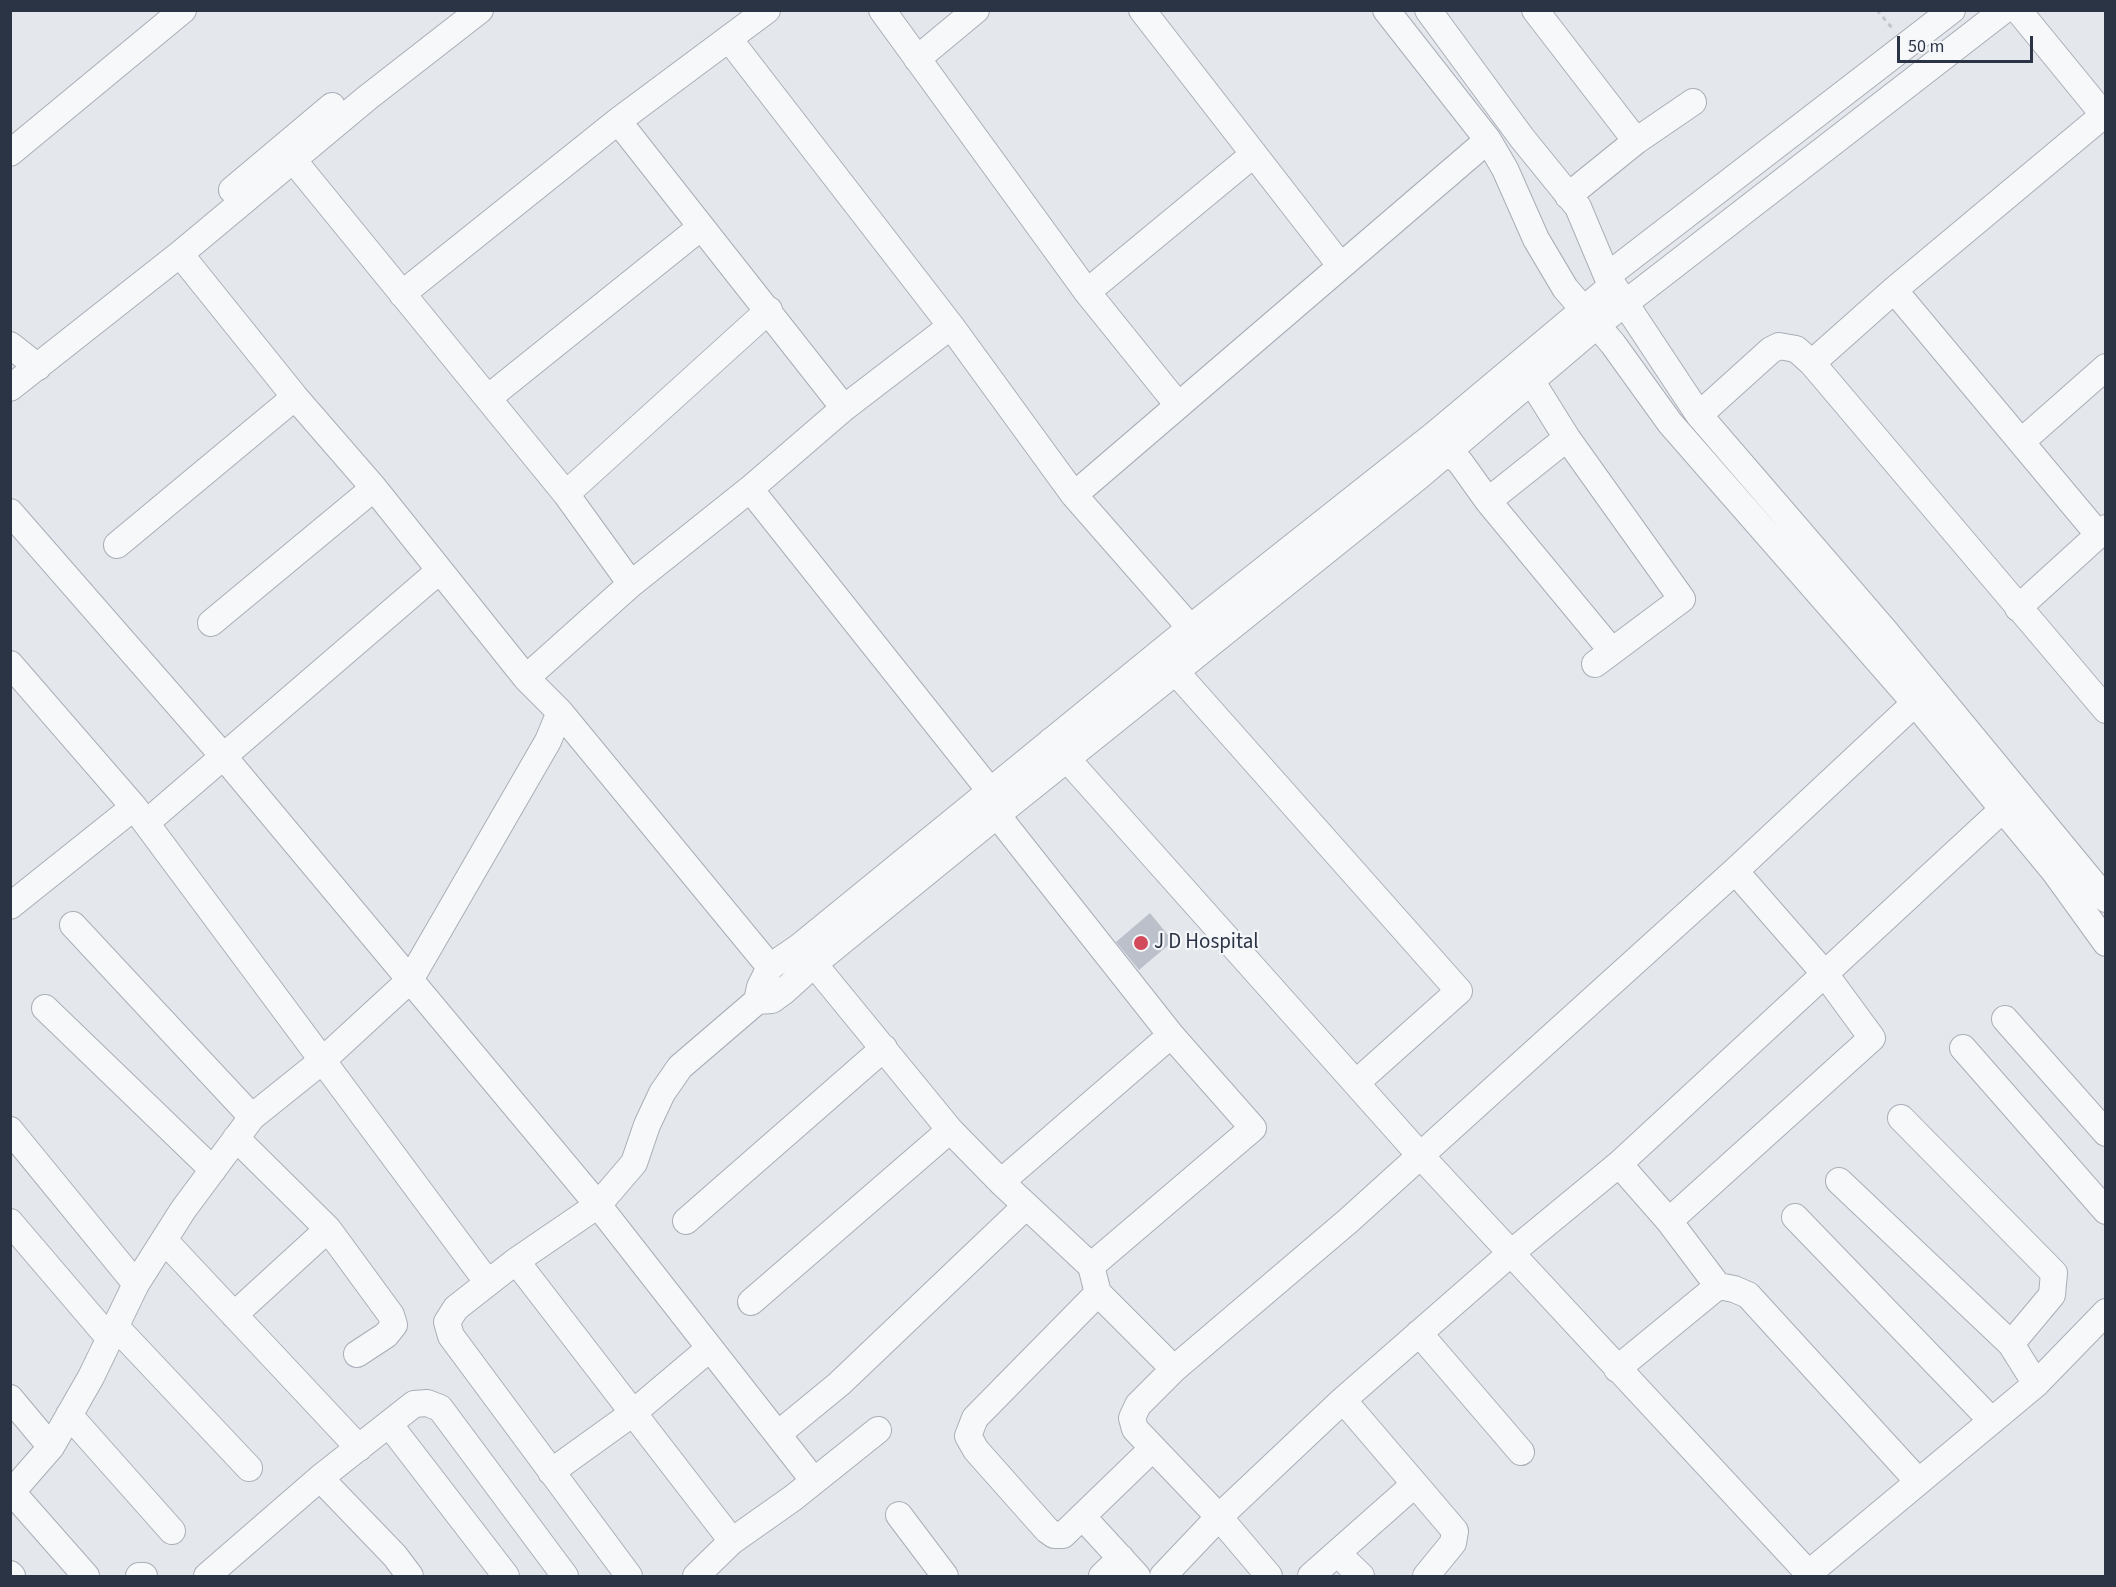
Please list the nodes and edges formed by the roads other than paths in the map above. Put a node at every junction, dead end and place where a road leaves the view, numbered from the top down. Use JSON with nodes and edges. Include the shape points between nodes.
{"nodes":[{"id":1,"x":183,"y":10,"type":"edge"},
{"id":2,"x":450,"y":10,"type":"edge"},
{"id":3,"x":480,"y":10,"type":"edge"},
{"id":4,"x":767,"y":10,"type":"edge"},
{"id":5,"x":882,"y":10,"type":"edge"},
{"id":6,"x":976,"y":10,"type":"edge"},
{"id":7,"x":1142,"y":10,"type":"edge"},
{"id":8,"x":1386,"y":10,"type":"edge"},
{"id":9,"x":1535,"y":10,"type":"edge"},
{"id":10,"x":1952,"y":10,"type":"edge"},
{"id":11,"x":2004,"y":10,"type":"edge"},
{"id":12,"x":2018,"y":10,"type":"edge"},
{"id":13,"x":1442,"y":16,"type":"edge"},
{"id":14,"x":729,"y":39,"type":"junction"},
{"id":15,"x":917,"y":59,"type":"junction"},
{"id":16,"x":1693,"y":102,"type":"dead end"},
{"id":17,"x":2104,"y":114,"type":"edge"},
{"id":18,"x":618,"y":121,"type":"junction"},
{"id":19,"x":1488,"y":140,"type":"junction"},
{"id":20,"x":1636,"y":141,"type":"junction"},
{"id":21,"x":12,"y":148,"type":"edge"},
{"id":22,"x":1254,"y":154,"type":"junction"},
{"id":23,"x":294,"y":161,"type":"junction"},
{"id":24,"x":1568,"y":195,"type":"junction"},
{"id":25,"x":701,"y":227,"type":"junction"},
{"id":26,"x":180,"y":254,"type":"junction"},
{"id":27,"x":1340,"y":265,"type":"junction"},
{"id":28,"x":1615,"y":288,"type":"junction"},
{"id":29,"x":1894,"y":290,"type":"junction"},
{"id":30,"x":1087,"y":292,"type":"junction"},
{"id":31,"x":402,"y":294,"type":"junction"},
{"id":32,"x":769,"y":310,"type":"junction"},
{"id":33,"x":1590,"y":317,"type":"junction"},
{"id":34,"x":951,"y":326,"type":"junction"},
{"id":35,"x":25,"y":356,"type":"edge"},
{"id":36,"x":1812,"y":363,"type":"junction"},
{"id":37,"x":2106,"y":368,"type":"edge"},
{"id":38,"x":1532,"y":382,"type":"junction"},
{"id":39,"x":11,"y":387,"type":"edge"},
{"id":40,"x":295,"y":397,"type":"junction"},
{"id":41,"x":488,"y":398,"type":"junction"},
{"id":42,"x":1178,"y":405,"type":"junction"},
{"id":43,"x":844,"y":408,"type":"junction"},
{"id":44,"x":1699,"y":415,"type":"junction"},
{"id":45,"x":1567,"y":438,"type":"junction"},
{"id":46,"x":2021,"y":442,"type":"junction"},
{"id":47,"x":1448,"y":452,"type":"junction"},
{"id":48,"x":374,"y":488,"type":"junction"},
{"id":49,"x":750,"y":489,"type":"junction"},
{"id":50,"x":566,"y":494,"type":"junction"},
{"id":51,"x":1074,"y":495,"type":"junction"},
{"id":52,"x":1488,"y":501,"type":"junction"},
{"id":53,"x":16,"y":528,"type":"edge"},
{"id":54,"x":2102,"y":531,"type":"edge"},
{"id":55,"x":117,"y":545,"type":"dead end"},
{"id":56,"x":439,"y":571,"type":"junction"},
{"id":57,"x":631,"y":584,"type":"junction"},
{"id":58,"x":2018,"y":608,"type":"junction"},
{"id":59,"x":211,"y":623,"type":"dead end"},
{"id":60,"x":1198,"y":637,"type":"junction"},
{"id":61,"x":10,"y":664,"type":"edge"},
{"id":62,"x":1175,"y":671,"type":"junction"},
{"id":63,"x":526,"y":678,"type":"junction"},
{"id":64,"x":1915,"y":703,"type":"junction"},
{"id":65,"x":2106,"y":710,"type":"edge"},
{"id":66,"x":560,"y":712,"type":"junction"},
{"id":67,"x":1059,"y":751,"type":"junction"},
{"id":68,"x":224,"y":757,"type":"junction"},
{"id":69,"x":994,"y":803,"type":"junction"},
{"id":70,"x":2002,"y":810,"type":"junction"},
{"id":71,"x":140,"y":815,"type":"junction"},
{"id":72,"x":1735,"y":871,"type":"junction"},
{"id":73,"x":2101,"y":884,"type":"edge"},
{"id":74,"x":10,"y":906,"type":"edge"},
{"id":75,"x":73,"y":925,"type":"dead end"},
{"id":76,"x":2106,"y":943,"type":"edge"},
{"id":77,"x":814,"y":964,"type":"junction"},
{"id":78,"x":770,"y":967,"type":"junction"},
{"id":79,"x":1825,"y":974,"type":"junction"},
{"id":80,"x":410,"y":980,"type":"junction"},
{"id":81,"x":757,"y":1001,"type":"junction"},
{"id":82,"x":45,"y":1008,"type":"dead end"},
{"id":83,"x":2005,"y":1019,"type":"dead end"},
{"id":84,"x":1171,"y":1035,"type":"junction"},
{"id":85,"x":884,"y":1048,"type":"junction"},
{"id":86,"x":1963,"y":1048,"type":"dead end"},
{"id":87,"x":322,"y":1060,"type":"junction"},
{"id":88,"x":1356,"y":1083,"type":"junction"},
{"id":89,"x":252,"y":1117,"type":"junction"},
{"id":90,"x":1901,"y":1118,"type":"dead end"},
{"id":91,"x":10,"y":1130,"type":"edge"},
{"id":92,"x":950,"y":1130,"type":"junction"},
{"id":93,"x":2106,"y":1132,"type":"edge"},
{"id":94,"x":236,"y":1138,"type":"junction"},
{"id":95,"x":1419,"y":1154,"type":"junction"},
{"id":96,"x":1619,"y":1164,"type":"junction"},
{"id":97,"x":213,"y":1170,"type":"junction"},
{"id":98,"x":1839,"y":1181,"type":"dead end"},
{"id":99,"x":1001,"y":1182,"type":"junction"},
{"id":100,"x":598,"y":1204,"type":"junction"},
{"id":101,"x":1026,"y":1206,"type":"junction"},
{"id":102,"x":2106,"y":1211,"type":"edge"},
{"id":103,"x":1795,"y":1217,"type":"dead end"},
{"id":104,"x":686,"y":1221,"type":"dead end"},
{"id":105,"x":1669,"y":1221,"type":"junction"},
{"id":106,"x":10,"y":1222,"type":"edge"},
{"id":107,"x":328,"y":1229,"type":"junction"},
{"id":108,"x":164,"y":1240,"type":"junction"},
{"id":109,"x":1512,"y":1253,"type":"junction"},
{"id":110,"x":516,"y":1261,"type":"junction"},
{"id":111,"x":1091,"y":1266,"type":"junction"},
{"id":112,"x":488,"y":1283,"type":"junction"},
{"id":113,"x":136,"y":1284,"type":"junction"},
{"id":114,"x":1718,"y":1286,"type":"junction"},
{"id":115,"x":1098,"y":1293,"type":"junction"},
{"id":116,"x":751,"y":1302,"type":"dead end"},
{"id":117,"x":2106,"y":1312,"type":"edge"},
{"id":118,"x":234,"y":1315,"type":"junction"},
{"id":119,"x":113,"y":1333,"type":"junction"},
{"id":120,"x":1419,"y":1333,"type":"junction"},
{"id":121,"x":2011,"y":1344,"type":"junction"},
{"id":122,"x":710,"y":1348,"type":"junction"},
{"id":123,"x":357,"y":1354,"type":"dead end"},
{"id":124,"x":1174,"y":1369,"type":"junction"},
{"id":125,"x":1617,"y":1369,"type":"junction"},
{"id":126,"x":2036,"y":1384,"type":"junction"},
{"id":127,"x":10,"y":1398,"type":"edge"},
{"id":128,"x":1343,"y":1400,"type":"junction"},
{"id":129,"x":633,"y":1413,"type":"junction"},
{"id":130,"x":69,"y":1415,"type":"junction"},
{"id":131,"x":1992,"y":1421,"type":"junction"},
{"id":132,"x":389,"y":1424,"type":"junction"},
{"id":133,"x":878,"y":1430,"type":"dead end"},
{"id":134,"x":778,"y":1434,"type":"junction"},
{"id":135,"x":51,"y":1447,"type":"junction"},
{"id":136,"x":359,"y":1448,"type":"junction"},
{"id":137,"x":1153,"y":1448,"type":"junction"},
{"id":138,"x":1521,"y":1452,"type":"dead end"},
{"id":139,"x":249,"y":1468,"type":"dead end"},
{"id":140,"x":551,"y":1472,"type":"junction"},
{"id":141,"x":320,"y":1478,"type":"junction"},
{"id":142,"x":814,"y":1481,"type":"junction"},
{"id":143,"x":1917,"y":1481,"type":"junction"},
{"id":144,"x":1415,"y":1484,"type":"junction"},
{"id":145,"x":11,"y":1493,"type":"edge"},
{"id":146,"x":899,"y":1515,"type":"dead end"},
{"id":147,"x":1219,"y":1517,"type":"junction"},
{"id":148,"x":1092,"y":1527,"type":"dead end"},
{"id":149,"x":172,"y":1531,"type":"dead end"},
{"id":150,"x":732,"y":1541,"type":"junction"},
{"id":151,"x":1338,"y":1554,"type":"junction"},
{"id":152,"x":1129,"y":1567,"type":"edge"},
{"id":153,"x":1809,"y":1575,"type":"edge"},
{"id":154,"x":86,"y":1576,"type":"edge"},
{"id":155,"x":139,"y":1576,"type":"edge"},
{"id":156,"x":144,"y":1576,"type":"edge"},
{"id":157,"x":207,"y":1576,"type":"edge"},
{"id":158,"x":410,"y":1576,"type":"edge"},
{"id":159,"x":506,"y":1576,"type":"edge"},
{"id":160,"x":565,"y":1576,"type":"edge"},
{"id":161,"x":629,"y":1576,"type":"edge"},
{"id":162,"x":696,"y":1576,"type":"edge"},
{"id":163,"x":945,"y":1576,"type":"edge"},
{"id":164,"x":1102,"y":1576,"type":"edge"},
{"id":165,"x":1163,"y":1576,"type":"edge"},
{"id":166,"x":1269,"y":1576,"type":"edge"},
{"id":167,"x":1311,"y":1576,"type":"edge"},
{"id":168,"x":1361,"y":1576,"type":"edge"},
{"id":169,"x":1426,"y":1576,"type":"edge"}],
"edges":[{"from":1,"to":21,"type":"street"},
{"from":2,"to":35,"type":"street","via":[[169,244]]},
{"from":3,"to":23,"type":"street"},
{"from":4,"to":14,"type":"street"},
{"from":5,"to":15,"type":"street"},
{"from":6,"to":15,"type":"street"},
{"from":7,"to":22,"type":"street"},
{"from":8,"to":19,"type":"street"},
{"from":9,"to":20,"type":"street"},
{"from":10,"to":28,"type":"street"},
{"from":11,"to":28,"type":"street"},
{"from":12,"to":17,"type":"street"},
{"from":13,"to":24,"type":"street","via":[[1522,138]]},
{"from":14,"to":18,"type":"street"},
{"from":14,"to":34,"type":"street"},
{"from":15,"to":30,"type":"street"},
{"from":16,"to":20,"type":"street"},
{"from":17,"to":29,"type":"street"},
{"from":18,"to":25,"type":"street"},
{"from":18,"to":31,"type":"street"},
{"from":19,"to":27,"type":"street"},
{"from":19,"to":33,"type":"street","via":[[1536,239],[1565,288]]},
{"from":20,"to":24,"type":"street"},
{"from":22,"to":27,"type":"street"},
{"from":22,"to":30,"type":"street"},
{"from":23,"to":26,"type":"street"},
{"from":23,"to":31,"type":"street"},
{"from":24,"to":28,"type":"street","via":[[1578,207]]},
{"from":25,"to":32,"type":"street"},
{"from":25,"to":41,"type":"street"},
{"from":26,"to":35,"type":"street"},
{"from":26,"to":40,"type":"street"},
{"from":27,"to":42,"type":"street"},
{"from":28,"to":33,"type":"street"},
{"from":28,"to":44,"type":"street"},
{"from":29,"to":36,"type":"street"},
{"from":29,"to":46,"type":"street"},
{"from":30,"to":42,"type":"street"},
{"from":31,"to":41,"type":"street"},
{"from":32,"to":43,"type":"street"},
{"from":32,"to":50,"type":"street"},
{"from":33,"to":38,"type":"street"},
{"from":33,"to":60,"type":"street","via":[[1434,435]]},
{"from":33,"to":64,"type":"street","via":[[1670,423]]},
{"from":34,"to":43,"type":"street"},
{"from":34,"to":51,"type":"street"},
{"from":35,"to":39,"type":"street"},
{"from":36,"to":44,"type":"street","via":[[1796,349],[1779,346]]},
{"from":36,"to":58,"type":"street"},
{"from":37,"to":46,"type":"street"},
{"from":38,"to":45,"type":"street"},
{"from":38,"to":47,"type":"street"},
{"from":40,"to":48,"type":"street"},
{"from":40,"to":55,"type":"street"},
{"from":41,"to":50,"type":"street"},
{"from":42,"to":51,"type":"street"},
{"from":43,"to":49,"type":"street"},
{"from":44,"to":73,"type":"street"},
{"from":45,"to":52,"type":"street"},
{"from":45,"to":52,"type":"street","via":[[1682,599],[1604,657]]},
{"from":46,"to":54,"type":"street"},
{"from":47,"to":52,"type":"street"},
{"from":47,"to":60,"type":"street"},
{"from":48,"to":56,"type":"street"},
{"from":48,"to":59,"type":"street"},
{"from":49,"to":57,"type":"street"},
{"from":49,"to":69,"type":"street"},
{"from":50,"to":57,"type":"street"},
{"from":51,"to":60,"type":"street"},
{"from":53,"to":68,"type":"street"},
{"from":54,"to":58,"type":"street"},
{"from":56,"to":63,"type":"street"},
{"from":56,"to":68,"type":"street"},
{"from":57,"to":63,"type":"street"},
{"from":58,"to":65,"type":"street"},
{"from":60,"to":62,"type":"street"},
{"from":60,"to":67,"type":"street"},
{"from":61,"to":71,"type":"street"},
{"from":62,"to":67,"type":"street"},
{"from":62,"to":88,"type":"street","via":[[1459,991]]},
{"from":63,"to":66,"type":"street"},
{"from":64,"to":70,"type":"street"},
{"from":64,"to":72,"type":"street"},
{"from":66,"to":78,"type":"street"},
{"from":66,"to":80,"type":"street","via":[[548,741]]},
{"from":67,"to":69,"type":"street"},
{"from":67,"to":88,"type":"street"},
{"from":68,"to":71,"type":"street"},
{"from":68,"to":80,"type":"street"},
{"from":69,"to":77,"type":"street"},
{"from":69,"to":78,"type":"street"},
{"from":69,"to":84,"type":"street"},
{"from":70,"to":76,"type":"street","via":[[2054,871]]},
{"from":70,"to":79,"type":"street"},
{"from":71,"to":74,"type":"street"},
{"from":71,"to":87,"type":"street"},
{"from":72,"to":79,"type":"street"},
{"from":72,"to":95,"type":"street"},
{"from":75,"to":89,"type":"street"},
{"from":77,"to":81,"type":"street","via":[[772,1000]]},
{"from":77,"to":85,"type":"street"},
{"from":78,"to":81,"type":"street"},
{"from":79,"to":96,"type":"street"},
{"from":79,"to":105,"type":"street","via":[[1872,1038]]},
{"from":80,"to":87,"type":"street"},
{"from":80,"to":100,"type":"street"},
{"from":81,"to":100,"type":"street","via":[[680,1067],[657,1103],[634,1163]]},
{"from":82,"to":97,"type":"street"},
{"from":83,"to":93,"type":"street"},
{"from":84,"to":99,"type":"street"},
{"from":84,"to":111,"type":"street","via":[[1253,1128]]},
{"from":85,"to":92,"type":"street"},
{"from":85,"to":104,"type":"street"},
{"from":86,"to":102,"type":"street"},
{"from":87,"to":89,"type":"street"},
{"from":87,"to":112,"type":"street"},
{"from":88,"to":95,"type":"street"},
{"from":89,"to":94,"type":"street"},
{"from":90,"to":121,"type":"street","via":[[2055,1273],[2052,1295]]},
{"from":91,"to":113,"type":"street"},
{"from":92,"to":99,"type":"street"},
{"from":92,"to":116,"type":"street"},
{"from":94,"to":97,"type":"street"},
{"from":94,"to":107,"type":"street"},
{"from":95,"to":109,"type":"street"},
{"from":95,"to":124,"type":"street","via":[[1348,1221]]},
{"from":96,"to":105,"type":"street"},
{"from":96,"to":109,"type":"street"},
{"from":97,"to":108,"type":"street"},
{"from":98,"to":121,"type":"street"},
{"from":99,"to":101,"type":"street"},
{"from":100,"to":110,"type":"street"},
{"from":100,"to":122,"type":"street"},
{"from":101,"to":111,"type":"street"},
{"from":101,"to":134,"type":"street","via":[[839,1384]]},
{"from":103,"to":131,"type":"street"},
{"from":105,"to":114,"type":"street"},
{"from":106,"to":119,"type":"street"},
{"from":107,"to":118,"type":"street"},
{"from":107,"to":123,"type":"street","via":[[391,1315],[394,1325]]},
{"from":108,"to":113,"type":"street"},
{"from":108,"to":118,"type":"street"},
{"from":109,"to":120,"type":"street"},
{"from":109,"to":125,"type":"street"},
{"from":110,"to":112,"type":"street"},
{"from":110,"to":129,"type":"street"},
{"from":111,"to":115,"type":"street"},
{"from":112,"to":140,"type":"street","via":[[456,1308],[447,1322],[452,1336]]},
{"from":113,"to":119,"type":"street"},
{"from":114,"to":125,"type":"street"},
{"from":114,"to":143,"type":"street","via":[[1748,1295]]},
{"from":115,"to":124,"type":"street"},
{"from":115,"to":137,"type":"street","via":[[975,1418],[968,1436],[976,1450],[1054,1535],[1063,1535]]},
{"from":117,"to":126,"type":"street"},
{"from":118,"to":136,"type":"street"},
{"from":119,"to":130,"type":"street"},
{"from":119,"to":139,"type":"street"},
{"from":120,"to":128,"type":"street"},
{"from":120,"to":138,"type":"street"},
{"from":121,"to":126,"type":"street"},
{"from":122,"to":129,"type":"street"},
{"from":122,"to":134,"type":"street"},
{"from":124,"to":137,"type":"street","via":[[1138,1405],[1132,1418],[1135,1429]]},
{"from":125,"to":153,"type":"street"},
{"from":126,"to":131,"type":"street"},
{"from":127,"to":135,"type":"street"},
{"from":128,"to":144,"type":"street"},
{"from":128,"to":147,"type":"street"},
{"from":129,"to":140,"type":"street"},
{"from":129,"to":150,"type":"street"},
{"from":130,"to":135,"type":"street"},
{"from":130,"to":149,"type":"street"},
{"from":131,"to":143,"type":"street"},
{"from":132,"to":136,"type":"street"},
{"from":132,"to":159,"type":"street"},
{"from":132,"to":160,"type":"street","via":[[414,1404],[440,1408]]},
{"from":133,"to":142,"type":"street"},
{"from":134,"to":142,"type":"street"},
{"from":135,"to":145,"type":"street"},
{"from":136,"to":141,"type":"street"},
{"from":137,"to":147,"type":"street"},
{"from":140,"to":161,"type":"street"},
{"from":141,"to":157,"type":"street"},
{"from":141,"to":158,"type":"street"},
{"from":142,"to":150,"type":"street"},
{"from":143,"to":153,"type":"street"},
{"from":144,"to":151,"type":"street"},
{"from":144,"to":169,"type":"street","via":[[1455,1531],[1453,1543]]},
{"from":145,"to":154,"type":"street"},
{"from":146,"to":163,"type":"street"},
{"from":147,"to":165,"type":"street"},
{"from":147,"to":166,"type":"street"},
{"from":148,"to":152,"type":"street"},
{"from":150,"to":162,"type":"street"},
{"from":151,"to":167,"type":"street"},
{"from":151,"to":168,"type":"street"},
{"from":152,"to":164,"type":"street"},
{"from":155,"to":156,"type":"street"}]}
